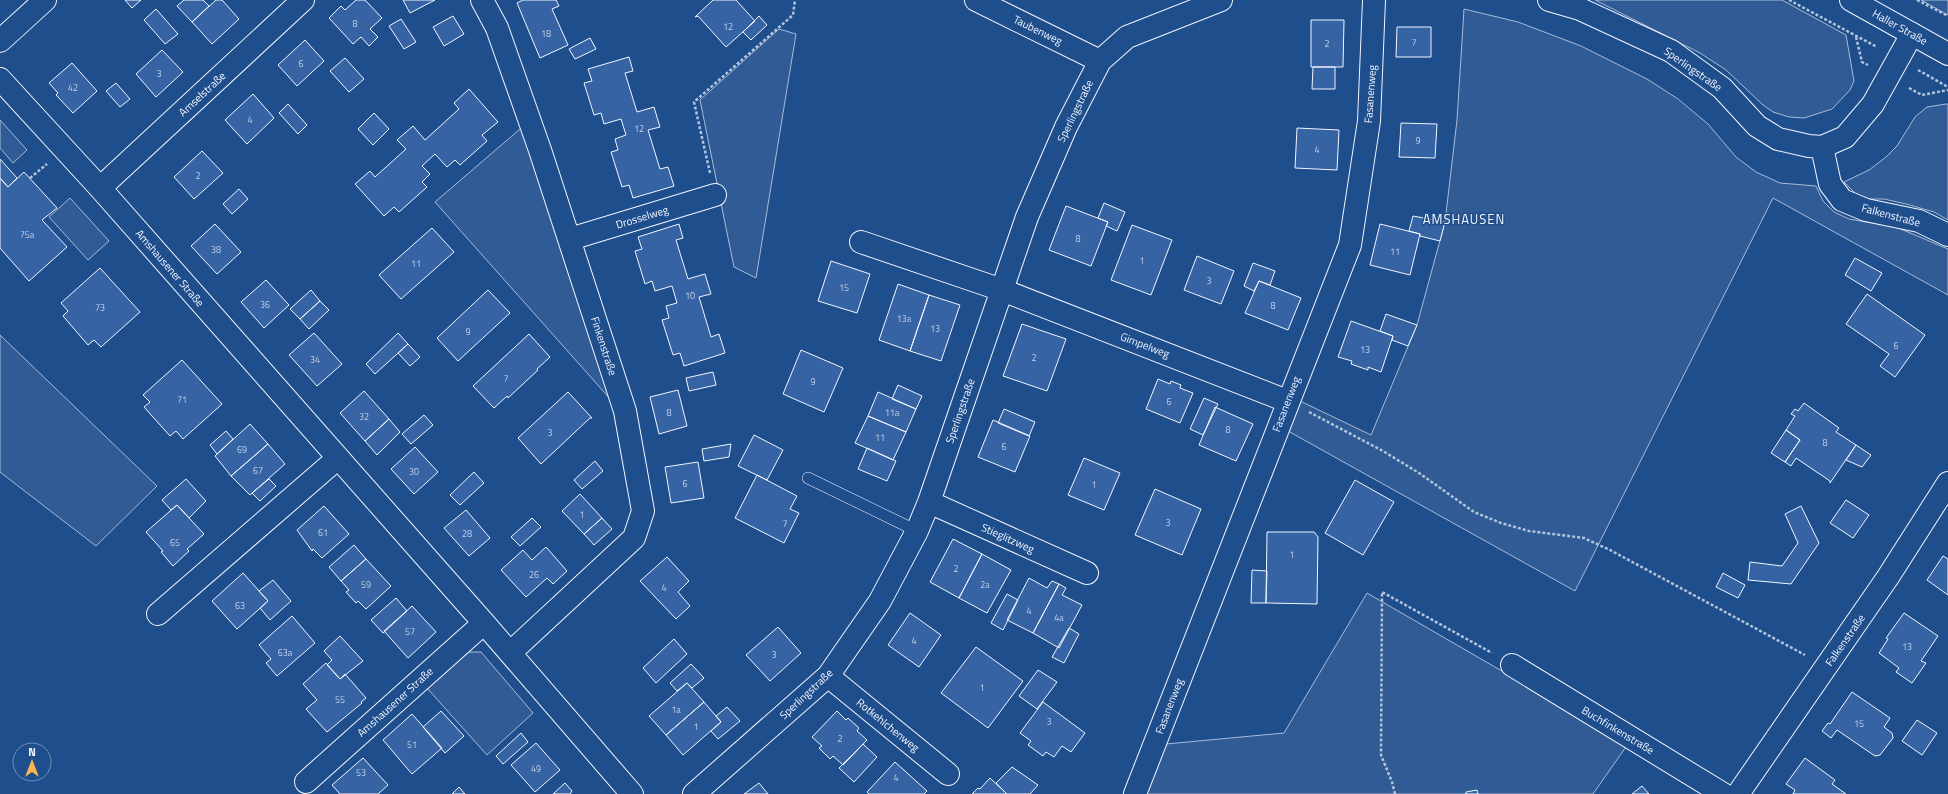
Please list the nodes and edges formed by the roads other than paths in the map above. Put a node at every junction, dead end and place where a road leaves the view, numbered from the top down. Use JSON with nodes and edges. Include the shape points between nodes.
{"nodes":[{"id":1,"x":45,"y":0,"type":"edge"},
{"id":2,"x":303,"y":0,"type":"edge"},
{"id":3,"x":482,"y":0,"type":"edge"},
{"id":4,"x":976,"y":0,"type":"edge"},
{"id":5,"x":1221,"y":0,"type":"edge"},
{"id":6,"x":1374,"y":0,"type":"edge"},
{"id":7,"x":1549,"y":0,"type":"edge"},
{"id":8,"x":1851,"y":0,"type":"edge"},
{"id":9,"x":1912,"y":34,"type":"junction"},
{"id":10,"x":0,"y":41,"type":"edge"},
{"id":11,"x":1948,"y":54,"type":"edge"},
{"id":12,"x":1100,"y":61,"type":"junction"},
{"id":13,"x":0,"y":79,"type":"edge"},
{"id":14,"x":1822,"y":146,"type":"junction"},
{"id":15,"x":100,"y":188,"type":"junction"},
{"id":16,"x":715,"y":195,"type":"road end"},
{"id":17,"x":1948,"y":235,"type":"edge"},
{"id":18,"x":570,"y":239,"type":"junction"},
{"id":19,"x":861,"y":242,"type":"dead end"},
{"id":20,"x":1002,"y":290,"type":"junction"},
{"id":21,"x":1287,"y":401,"type":"junction"},
{"id":22,"x":338,"y":458,"type":"junction"},
{"id":23,"x":808,"y":478,"type":"dead end"},
{"id":24,"x":1948,"y":483,"type":"edge"},
{"id":25,"x":929,"y":502,"type":"junction"},
{"id":26,"x":916,"y":531,"type":"junction"},
{"id":27,"x":1087,"y":574,"type":"dead end"},
{"id":28,"x":158,"y":614,"type":"dead end"},
{"id":29,"x":484,"y":623,"type":"junction"},
{"id":30,"x":510,"y":653,"type":"junction"},
{"id":31,"x":1512,"y":665,"type":"road end"},
{"id":32,"x":828,"y":676,"type":"junction"},
{"id":33,"x":948,"y":774,"type":"dead end"},
{"id":34,"x":306,"y":782,"type":"dead end"},
{"id":35,"x":632,"y":794,"type":"edge"},
{"id":36,"x":694,"y":794,"type":"edge"},
{"id":37,"x":1135,"y":794,"type":"edge"},
{"id":38,"x":1723,"y":794,"type":"edge"},
{"id":39,"x":1738,"y":794,"type":"edge"}],
"edges":[{"from":1,"to":10,"type":"street"},
{"from":2,"to":15,"type":"street","name":"Amselstraße"},
{"from":3,"to":18,"type":"street","name":"Finkenstraße","via":[[498,28]]},
{"from":4,"to":12,"type":"street","name":"Taubenweg"},
{"from":5,"to":12,"type":"street","name":"Sperlingstraße","via":[[1127,37]]},
{"from":6,"to":21,"type":"street","name":"Fasanenweg","via":[[1369,121],[1350,245]]},
{"from":7,"to":14,"type":"street","name":"Sperlingstraße","via":[[1580,10],[1671,51],[1722,88],[1757,126],[1778,139],[1809,146]]},
{"from":8,"to":9,"type":"street","name":"Haller Straße"},
{"from":9,"to":11,"type":"street","name":"Haller Straße"},
{"from":9,"to":14,"type":"street","name":"Sperlingstraße","via":[[1873,104],[1845,137]]},
{"from":12,"to":20,"type":"street","name":"Sperlingstraße","via":[[1066,126],[1027,217]]},
{"from":13,"to":15,"type":"street","name":"Amshausener Straße"},
{"from":14,"to":17,"type":"street","name":"Falkenstraße","via":[[1830,184],[1842,200],[1866,210],[1919,221]]},
{"from":15,"to":22,"type":"street","name":"Amshausener Straße"},
{"from":16,"to":18,"type":"street","name":"Drosselweg"},
{"from":18,"to":30,"type":"street","name":"Finkenstraße","via":[[625,411],[643,511],[634,538]]},
{"from":19,"to":20,"type":"street"},
{"from":20,"to":21,"type":"street","name":"Gimpelweg"},
{"from":20,"to":25,"type":"street","name":"Sperlingstraße"},
{"from":21,"to":37,"type":"street","name":"Fasanenweg"},
{"from":22,"to":28,"type":"street"},
{"from":22,"to":29,"type":"street","name":"Amshausener Straße"},
{"from":23,"to":26,"type":"lane"},
{"from":24,"to":39,"type":"street","name":"Falkenstraße","via":[[1888,577]]},
{"from":25,"to":26,"type":"street","name":"Sperlingstraße"},
{"from":25,"to":27,"type":"street","name":"Stieglitzweg"},
{"from":26,"to":32,"type":"street","name":"Sperlingstraße","via":[[880,600]]},
{"from":29,"to":30,"type":"street","name":"Amshausener Straße"},
{"from":29,"to":34,"type":"street","name":"Amshausener Straße"},
{"from":30,"to":35,"type":"street","name":"Amshausener Straße"},
{"from":31,"to":38,"type":"street","name":"Buchfinkenstraße"},
{"from":32,"to":33,"type":"street","name":"Rotkehlchenweg"},
{"from":32,"to":36,"type":"street","name":"Sperlingstraße"}]}
